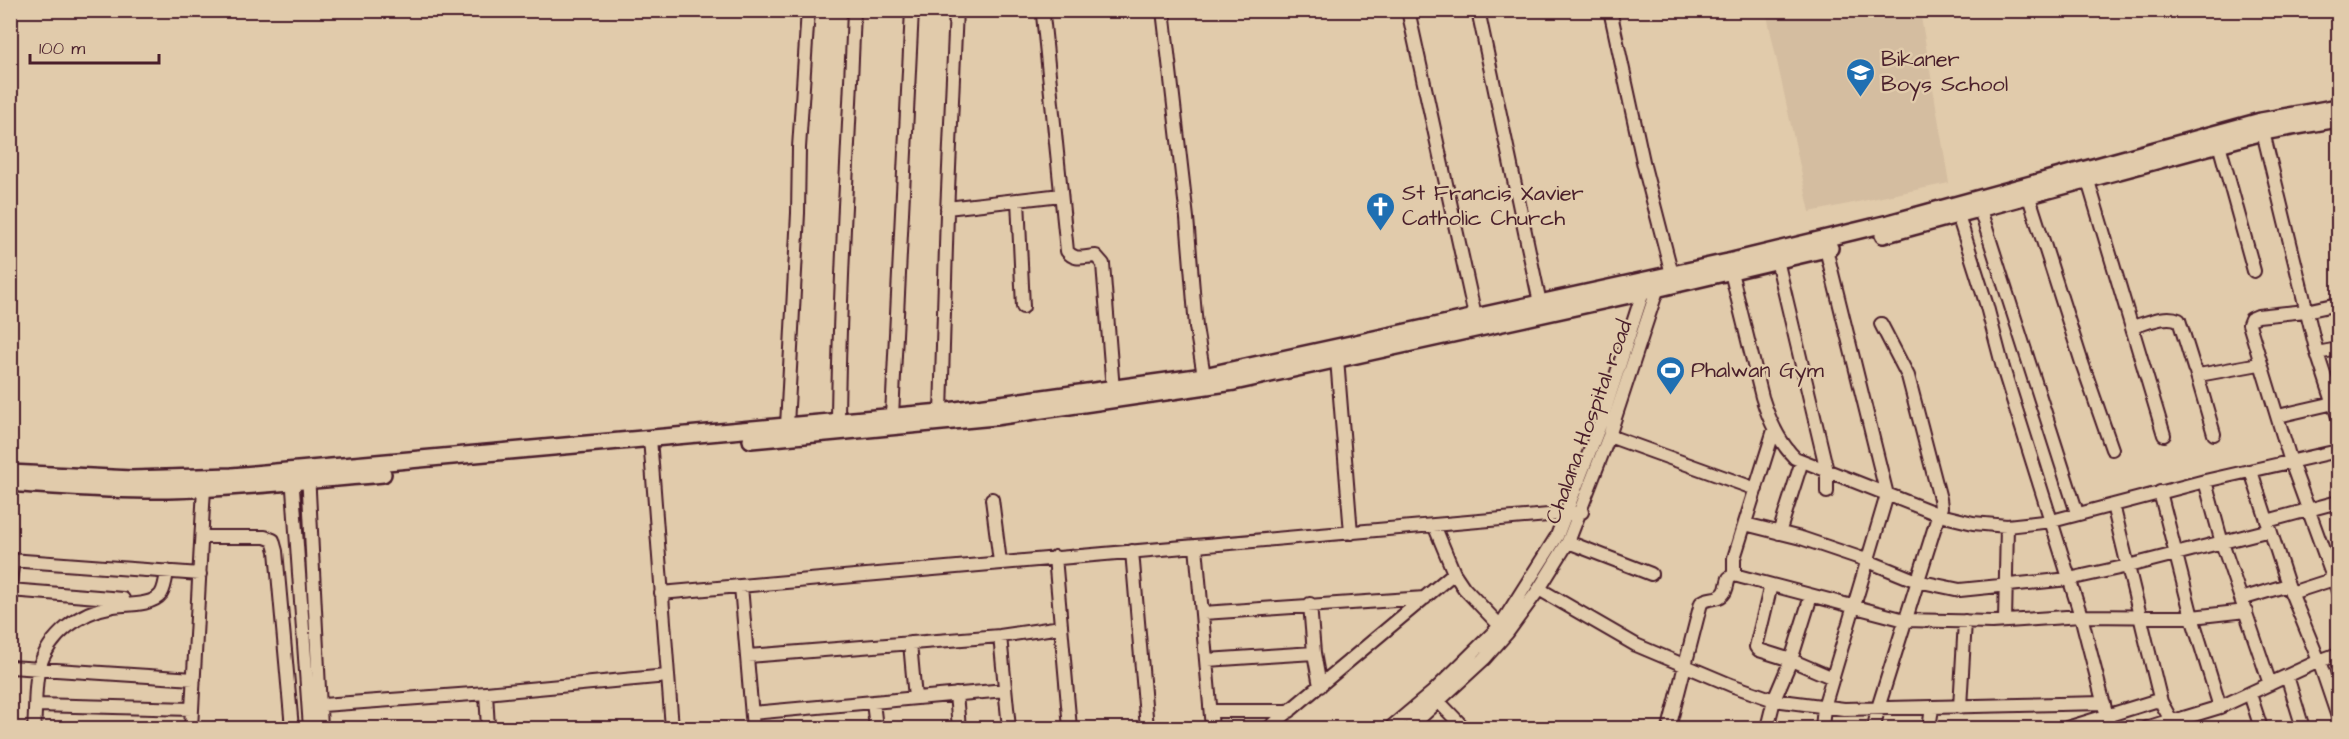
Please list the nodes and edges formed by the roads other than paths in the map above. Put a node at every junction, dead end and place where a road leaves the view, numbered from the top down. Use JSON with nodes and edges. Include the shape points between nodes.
{"nodes":[{"id":1,"x":808,"y":10,"type":"edge"},
{"id":2,"x":854,"y":10,"type":"edge"},
{"id":3,"x":912,"y":10,"type":"edge"},
{"id":4,"x":956,"y":10,"type":"edge"},
{"id":5,"x":1163,"y":10,"type":"edge"},
{"id":6,"x":1408,"y":10,"type":"edge"},
{"id":7,"x":1478,"y":10,"type":"edge"},
{"id":8,"x":1610,"y":10,"type":"edge"},
{"id":9,"x":1043,"y":15,"type":"dead end"},
{"id":10,"x":2338,"y":107,"type":"edge"},
{"id":11,"x":2338,"y":118,"type":"edge"},
{"id":12,"x":2263,"y":132,"type":"junction"},
{"id":13,"x":2219,"y":144,"type":"junction"},
{"id":14,"x":2088,"y":181,"type":"junction"},
{"id":15,"x":1061,"y":195,"type":"junction"},
{"id":16,"x":2029,"y":197,"type":"junction"},
{"id":17,"x":1018,"y":200,"type":"junction"},
{"id":18,"x":1978,"y":204,"type":"junction"},
{"id":19,"x":947,"y":208,"type":"junction"},
{"id":20,"x":1958,"y":215,"type":"junction"},
{"id":21,"x":1826,"y":249,"type":"junction"},
{"id":22,"x":1777,"y":261,"type":"junction"},
{"id":23,"x":2254,"y":271,"type":"dead end"},
{"id":24,"x":1731,"y":272,"type":"junction"},
{"id":25,"x":1664,"y":279,"type":"junction"},
{"id":26,"x":1643,"y":286,"type":"junction"},
{"id":27,"x":1540,"y":303,"type":"junction"},
{"id":28,"x":2338,"y":304,"type":"edge"},
{"id":29,"x":1023,"y":307,"type":"dead end"},
{"id":30,"x":2306,"y":310,"type":"junction"},
{"id":31,"x":1475,"y":316,"type":"junction"},
{"id":32,"x":1881,"y":324,"type":"dead end"},
{"id":33,"x":2133,"y":327,"type":"junction"},
{"id":34,"x":2338,"y":349,"type":"edge"},
{"id":35,"x":2317,"y":353,"type":"junction"},
{"id":36,"x":1338,"y":359,"type":"junction"},
{"id":37,"x":2259,"y":364,"type":"junction"},
{"id":38,"x":2196,"y":372,"type":"junction"},
{"id":39,"x":1204,"y":376,"type":"junction"},
{"id":40,"x":1113,"y":390,"type":"junction"},
{"id":41,"x":2334,"y":403,"type":"junction"},
{"id":42,"x":941,"y":412,"type":"junction"},
{"id":43,"x":892,"y":416,"type":"junction"},
{"id":44,"x":2278,"y":416,"type":"junction"},
{"id":45,"x":2338,"y":417,"type":"edge"},
{"id":46,"x":838,"y":421,"type":"junction"},
{"id":47,"x":787,"y":426,"type":"junction"},
{"id":48,"x":1774,"y":430,"type":"junction"},
{"id":49,"x":2214,"y":434,"type":"dead end"},
{"id":50,"x":2164,"y":435,"type":"dead end"},
{"id":51,"x":1609,"y":436,"type":"junction"},
{"id":52,"x":651,"y":443,"type":"junction"},
{"id":53,"x":2112,"y":449,"type":"dead end"},
{"id":54,"x":2338,"y":451,"type":"edge"},
{"id":55,"x":1802,"y":461,"type":"junction"},
{"id":56,"x":2291,"y":462,"type":"junction"},
{"id":57,"x":1827,"y":471,"type":"junction"},
{"id":58,"x":2251,"y":471,"type":"junction"},
{"id":59,"x":10,"y":473,"type":"edge"},
{"id":60,"x":300,"y":476,"type":"junction"},
{"id":61,"x":2205,"y":481,"type":"junction"},
{"id":62,"x":10,"y":483,"type":"edge"},
{"id":63,"x":204,"y":488,"type":"junction"},
{"id":64,"x":1756,"y":489,"type":"junction"},
{"id":65,"x":1827,"y":492,"type":"dead end"},
{"id":66,"x":2160,"y":492,"type":"junction"},
{"id":67,"x":1887,"y":495,"type":"junction"},
{"id":68,"x":993,"y":499,"type":"dead end"},
{"id":69,"x":2338,"y":502,"type":"edge"},
{"id":70,"x":2113,"y":505,"type":"junction"},
{"id":71,"x":2310,"y":511,"type":"junction"},
{"id":72,"x":1582,"y":512,"type":"junction"},
{"id":73,"x":2077,"y":513,"type":"junction"},
{"id":74,"x":1564,"y":514,"type":"junction"},
{"id":75,"x":1940,"y":515,"type":"junction"},
{"id":76,"x":2052,"y":521,"type":"junction"},
{"id":77,"x":1745,"y":524,"type":"junction"},
{"id":78,"x":1434,"y":525,"type":"junction"},
{"id":79,"x":2268,"y":525,"type":"junction"},
{"id":80,"x":2007,"y":526,"type":"junction"},
{"id":81,"x":1351,"y":533,"type":"junction"},
{"id":82,"x":1779,"y":533,"type":"junction"},
{"id":83,"x":202,"y":537,"type":"junction"},
{"id":84,"x":1568,"y":542,"type":"junction"},
{"id":85,"x":2222,"y":543,"type":"junction"},
{"id":86,"x":1196,"y":546,"type":"junction"},
{"id":87,"x":1132,"y":551,"type":"junction"},
{"id":88,"x":2332,"y":552,"type":"edge"},
{"id":89,"x":2176,"y":554,"type":"junction"},
{"id":90,"x":1055,"y":557,"type":"junction"},
{"id":91,"x":12,"y":560,"type":"edge"},
{"id":92,"x":1867,"y":560,"type":"junction"},
{"id":93,"x":1000,"y":562,"type":"junction"},
{"id":94,"x":2128,"y":566,"type":"junction"},
{"id":95,"x":167,"y":572,"type":"junction"},
{"id":96,"x":1454,"y":573,"type":"junction"},
{"id":97,"x":200,"y":574,"type":"junction"},
{"id":98,"x":1651,"y":574,"type":"dead end"},
{"id":99,"x":1734,"y":575,"type":"junction"},
{"id":100,"x":2069,"y":579,"type":"junction"},
{"id":101,"x":10,"y":581,"type":"edge"},
{"id":102,"x":1917,"y":581,"type":"junction"},
{"id":103,"x":1771,"y":585,"type":"junction"},
{"id":104,"x":2336,"y":585,"type":"edge"},
{"id":105,"x":741,"y":586,"type":"junction"},
{"id":106,"x":2004,"y":586,"type":"junction"},
{"id":107,"x":1539,"y":589,"type":"junction"},
{"id":108,"x":2289,"y":589,"type":"junction"},
{"id":109,"x":10,"y":590,"type":"edge"},
{"id":110,"x":661,"y":593,"type":"junction"},
{"id":111,"x":1811,"y":596,"type":"junction"},
{"id":112,"x":1425,"y":598,"type":"junction"},
{"id":113,"x":147,"y":601,"type":"junction"},
{"id":114,"x":1310,"y":604,"type":"junction"},
{"id":115,"x":2243,"y":605,"type":"junction"},
{"id":116,"x":1854,"y":608,"type":"junction"},
{"id":117,"x":1203,"y":613,"type":"junction"},
{"id":118,"x":2081,"y":616,"type":"junction"},
{"id":119,"x":2192,"y":617,"type":"junction"},
{"id":120,"x":2139,"y":618,"type":"junction"},
{"id":121,"x":1905,"y":620,"type":"junction"},
{"id":122,"x":1965,"y":621,"type":"junction"},
{"id":123,"x":2005,"y":621,"type":"junction"},
{"id":124,"x":1061,"y":627,"type":"junction"},
{"id":125,"x":1504,"y":630,"type":"junction"},
{"id":126,"x":1000,"y":636,"type":"junction"},
{"id":127,"x":910,"y":644,"type":"junction"},
{"id":128,"x":1314,"y":653,"type":"junction"},
{"id":129,"x":2338,"y":654,"type":"edge"},
{"id":130,"x":748,"y":656,"type":"junction"},
{"id":131,"x":1208,"y":660,"type":"junction"},
{"id":132,"x":1791,"y":660,"type":"junction"},
{"id":133,"x":2319,"y":661,"type":"junction"},
{"id":134,"x":1685,"y":666,"type":"junction"},
{"id":135,"x":10,"y":667,"type":"edge"},
{"id":136,"x":38,"y":669,"type":"junction"},
{"id":137,"x":667,"y":676,"type":"junction"},
{"id":138,"x":2287,"y":676,"type":"junction"},
{"id":139,"x":1833,"y":678,"type":"junction"},
{"id":140,"x":194,"y":679,"type":"junction"},
{"id":141,"x":2270,"y":684,"type":"junction"},
{"id":142,"x":1320,"y":686,"type":"junction"},
{"id":143,"x":1005,"y":690,"type":"junction"},
{"id":144,"x":486,"y":693,"type":"junction"},
{"id":145,"x":956,"y":694,"type":"junction"},
{"id":146,"x":2250,"y":694,"type":"junction"},
{"id":147,"x":915,"y":698,"type":"junction"},
{"id":148,"x":1774,"y":700,"type":"junction"},
{"id":149,"x":873,"y":702,"type":"junction"},
{"id":150,"x":1439,"y":702,"type":"junction"},
{"id":151,"x":2161,"y":702,"type":"junction"},
{"id":152,"x":2104,"y":703,"type":"junction"},
{"id":153,"x":36,"y":705,"type":"junction"},
{"id":154,"x":315,"y":705,"type":"junction"},
{"id":155,"x":2220,"y":706,"type":"junction"},
{"id":156,"x":1824,"y":707,"type":"junction"},
{"id":157,"x":1960,"y":707,"type":"junction"},
{"id":158,"x":1878,"y":708,"type":"junction"},
{"id":159,"x":1932,"y":708,"type":"junction"},
{"id":160,"x":192,"y":709,"type":"junction"},
{"id":161,"x":1211,"y":711,"type":"junction"},
{"id":162,"x":1290,"y":711,"type":"junction"},
{"id":163,"x":752,"y":712,"type":"junction"},
{"id":164,"x":2338,"y":717,"type":"edge"},
{"id":165,"x":2109,"y":723,"type":"edge"},
{"id":166,"x":2176,"y":723,"type":"edge"},
{"id":167,"x":34,"y":729,"type":"edge"},
{"id":168,"x":190,"y":729,"type":"edge"},
{"id":169,"x":292,"y":729,"type":"edge"},
{"id":170,"x":310,"y":729,"type":"edge"},
{"id":171,"x":321,"y":729,"type":"edge"},
{"id":172,"x":488,"y":729,"type":"edge"},
{"id":173,"x":672,"y":729,"type":"edge"},
{"id":174,"x":753,"y":729,"type":"edge"},
{"id":175,"x":876,"y":729,"type":"edge"},
{"id":176,"x":959,"y":729,"type":"edge"},
{"id":177,"x":1010,"y":729,"type":"edge"},
{"id":178,"x":1070,"y":729,"type":"edge"},
{"id":179,"x":1147,"y":729,"type":"edge"},
{"id":180,"x":1212,"y":729,"type":"edge"},
{"id":181,"x":1269,"y":729,"type":"edge"},
{"id":182,"x":1390,"y":729,"type":"edge"},
{"id":183,"x":1409,"y":729,"type":"edge"},
{"id":184,"x":1464,"y":729,"type":"edge"},
{"id":185,"x":1668,"y":729,"type":"edge"},
{"id":186,"x":1767,"y":729,"type":"edge"},
{"id":187,"x":1822,"y":729,"type":"edge"},
{"id":188,"x":1874,"y":729,"type":"edge"},
{"id":189,"x":1929,"y":729,"type":"edge"},
{"id":190,"x":2067,"y":729,"type":"edge"},
{"id":191,"x":2146,"y":729,"type":"edge"},
{"id":192,"x":2261,"y":729,"type":"edge"},
{"id":193,"x":2303,"y":729,"type":"edge"}],
"edges":[{"from":1,"to":47,"type":"street","via":[[798,148]]},
{"from":2,"to":46,"type":"street","via":[[839,300]]},
{"from":3,"to":43,"type":"street"},
{"from":4,"to":19,"type":"street"},
{"from":5,"to":39,"type":"street"},
{"from":6,"to":31,"type":"street"},
{"from":7,"to":27,"type":"street"},
{"from":8,"to":25,"type":"street"},
{"from":9,"to":15,"type":"street"},
{"from":10,"to":18,"type":"main road","via":[[2261,121]]},
{"from":11,"to":12,"type":"main road"},
{"from":12,"to":13,"type":"main road"},
{"from":12,"to":30,"type":"street"},
{"from":13,"to":14,"type":"main road"},
{"from":13,"to":23,"type":"street"},
{"from":14,"to":16,"type":"main road"},
{"from":14,"to":33,"type":"street"},
{"from":15,"to":17,"type":"street"},
{"from":15,"to":40,"type":"street","via":[[1067,251],[1076,258],[1096,256],[1103,264]]},
{"from":16,"to":18,"type":"main road"},
{"from":16,"to":53,"type":"street"},
{"from":17,"to":19,"type":"street"},
{"from":17,"to":29,"type":"street"},
{"from":18,"to":20,"type":"main road"},
{"from":18,"to":25,"type":"main road"},
{"from":18,"to":73,"type":"street"},
{"from":19,"to":42,"type":"street"},
{"from":20,"to":21,"type":"main road"},
{"from":20,"to":76,"type":"street"},
{"from":21,"to":22,"type":"main road"},
{"from":21,"to":67,"type":"street"},
{"from":22,"to":24,"type":"main road"},
{"from":22,"to":57,"type":"street"},
{"from":24,"to":25,"type":"main road"},
{"from":24,"to":48,"type":"street"},
{"from":25,"to":26,"type":"main road"},
{"from":25,"to":51,"type":"street","name":"Chalana Hospital road"},
{"from":26,"to":27,"type":"main road"},
{"from":26,"to":36,"type":"main road"},
{"from":26,"to":74,"type":"street","name":"Chalana Hospital road","via":[[1601,422]]},
{"from":27,"to":31,"type":"main road"},
{"from":28,"to":30,"type":"street"},
{"from":30,"to":35,"type":"street"},
{"from":30,"to":37,"type":"street","via":[[2251,319],[2249,330]]},
{"from":31,"to":39,"type":"main road"},
{"from":32,"to":75,"type":"street","via":[[1908,376],[1940,499]]},
{"from":33,"to":38,"type":"street","via":[[2165,318],[2180,320]]},
{"from":33,"to":50,"type":"street"},
{"from":34,"to":35,"type":"street"},
{"from":35,"to":41,"type":"street"},
{"from":36,"to":52,"type":"main road","via":[[1234,382],[995,417]]},
{"from":36,"to":81,"type":"street"},
{"from":37,"to":38,"type":"street","via":[[2203,375]]},
{"from":37,"to":44,"type":"street"},
{"from":38,"to":49,"type":"street"},
{"from":39,"to":40,"type":"main road"},
{"from":40,"to":42,"type":"main road"},
{"from":41,"to":44,"type":"street"},
{"from":41,"to":45,"type":"street"},
{"from":42,"to":43,"type":"main road"},
{"from":43,"to":46,"type":"main road"},
{"from":44,"to":56,"type":"street"},
{"from":46,"to":47,"type":"main road"},
{"from":47,"to":52,"type":"main road"},
{"from":48,"to":55,"type":"street","via":[[1783,446]]},
{"from":48,"to":64,"type":"street"},
{"from":51,"to":64,"type":"street"},
{"from":51,"to":72,"type":"street","name":"Chalana Hospital road"},
{"from":52,"to":60,"type":"main road"},
{"from":52,"to":110,"type":"street"},
{"from":54,"to":56,"type":"street"},
{"from":55,"to":57,"type":"street"},
{"from":55,"to":82,"type":"street"},
{"from":56,"to":58,"type":"street"},
{"from":56,"to":71,"type":"street"},
{"from":57,"to":65,"type":"street"},
{"from":57,"to":67,"type":"street"},
{"from":58,"to":61,"type":"street"},
{"from":58,"to":79,"type":"street"},
{"from":59,"to":60,"type":"main road","via":[[169,479]]},
{"from":60,"to":63,"type":"main road"},
{"from":60,"to":154,"type":"street"},
{"from":61,"to":66,"type":"street"},
{"from":61,"to":85,"type":"street"},
{"from":62,"to":63,"type":"main road","via":[[125,489]]},
{"from":63,"to":83,"type":"street"},
{"from":64,"to":77,"type":"street"},
{"from":66,"to":70,"type":"street"},
{"from":66,"to":89,"type":"street"},
{"from":67,"to":75,"type":"street"},
{"from":67,"to":92,"type":"street"},
{"from":68,"to":93,"type":"street"},
{"from":69,"to":71,"type":"street"},
{"from":70,"to":73,"type":"street"},
{"from":70,"to":94,"type":"street"},
{"from":71,"to":79,"type":"street"},
{"from":71,"to":88,"type":"street"},
{"from":72,"to":74,"type":"street"},
{"from":72,"to":84,"type":"street","name":"Chalana Hospital road"},
{"from":73,"to":76,"type":"street"},
{"from":74,"to":78,"type":"street"},
{"from":74,"to":125,"type":"street","name":"Chalana Hospital road","via":[[1549,551]]},
{"from":75,"to":80,"type":"street"},
{"from":75,"to":102,"type":"street"},
{"from":76,"to":80,"type":"street"},
{"from":76,"to":100,"type":"street"},
{"from":77,"to":82,"type":"street"},
{"from":77,"to":99,"type":"street","via":[[1734,558]]},
{"from":78,"to":81,"type":"street"},
{"from":78,"to":96,"type":"street"},
{"from":79,"to":85,"type":"street"},
{"from":79,"to":108,"type":"street"},
{"from":80,"to":106,"type":"street"},
{"from":81,"to":86,"type":"street"},
{"from":82,"to":92,"type":"street"},
{"from":83,"to":97,"type":"street"},
{"from":83,"to":169,"type":"street","via":[[273,540]]},
{"from":84,"to":98,"type":"street"},
{"from":84,"to":107,"type":"street","name":"Chalana Hospital road"},
{"from":85,"to":89,"type":"street"},
{"from":85,"to":115,"type":"street"},
{"from":86,"to":87,"type":"street"},
{"from":86,"to":117,"type":"street"},
{"from":87,"to":90,"type":"street"},
{"from":87,"to":179,"type":"street"},
{"from":88,"to":104,"type":"street"},
{"from":89,"to":94,"type":"street"},
{"from":89,"to":119,"type":"street"},
{"from":90,"to":93,"type":"street"},
{"from":90,"to":124,"type":"street"},
{"from":91,"to":95,"type":"street"},
{"from":91,"to":101,"type":"street"},
{"from":92,"to":102,"type":"street"},
{"from":92,"to":116,"type":"street"},
{"from":93,"to":105,"type":"street"},
{"from":94,"to":100,"type":"street"},
{"from":94,"to":120,"type":"street"},
{"from":95,"to":97,"type":"street"},
{"from":95,"to":113,"type":"street","via":[[162,593]]},
{"from":96,"to":112,"type":"street"},
{"from":96,"to":125,"type":"street"},
{"from":97,"to":140,"type":"street"},
{"from":99,"to":103,"type":"street"},
{"from":99,"to":134,"type":"street","via":[[1722,596],[1701,603]]},
{"from":100,"to":106,"type":"street"},
{"from":100,"to":118,"type":"street"},
{"from":102,"to":106,"type":"street","via":[[1960,590]]},
{"from":102,"to":121,"type":"street"},
{"from":103,"to":111,"type":"street"},
{"from":103,"to":132,"type":"street","via":[[1756,647]]},
{"from":104,"to":108,"type":"street"},
{"from":105,"to":110,"type":"street"},
{"from":105,"to":130,"type":"street"},
{"from":106,"to":123,"type":"street"},
{"from":107,"to":125,"type":"street","name":"Chalana Hospital road"},
{"from":107,"to":134,"type":"street","via":[[1613,633]]},
{"from":108,"to":115,"type":"street"},
{"from":108,"to":133,"type":"street"},
{"from":109,"to":113,"type":"street"},
{"from":110,"to":137,"type":"street"},
{"from":111,"to":116,"type":"street"},
{"from":111,"to":132,"type":"street"},
{"from":112,"to":114,"type":"street"},
{"from":112,"to":142,"type":"street"},
{"from":113,"to":136,"type":"street","via":[[110,606],[67,625],[56,636]]},
{"from":114,"to":117,"type":"street"},
{"from":114,"to":128,"type":"street"},
{"from":115,"to":119,"type":"street"},
{"from":115,"to":141,"type":"street"},
{"from":116,"to":121,"type":"street"},
{"from":116,"to":139,"type":"street"},
{"from":117,"to":131,"type":"street"},
{"from":118,"to":120,"type":"street"},
{"from":118,"to":123,"type":"street"},
{"from":118,"to":152,"type":"street"},
{"from":119,"to":120,"type":"street"},
{"from":119,"to":155,"type":"street"},
{"from":120,"to":151,"type":"street"},
{"from":121,"to":122,"type":"street"},
{"from":121,"to":158,"type":"street"},
{"from":122,"to":123,"type":"street"},
{"from":122,"to":157,"type":"street"},
{"from":124,"to":126,"type":"street"},
{"from":124,"to":178,"type":"street"},
{"from":125,"to":150,"type":"street","name":"Chalana Hospital road"},
{"from":125,"to":182,"type":"street","name":"Chalana Hospital road"},
{"from":126,"to":127,"type":"street"},
{"from":126,"to":143,"type":"street"},
{"from":127,"to":130,"type":"street"},
{"from":127,"to":147,"type":"street"},
{"from":128,"to":131,"type":"street"},
{"from":128,"to":142,"type":"street"},
{"from":129,"to":133,"type":"street"},
{"from":130,"to":163,"type":"street"},
{"from":131,"to":161,"type":"street"},
{"from":132,"to":139,"type":"street"},
{"from":132,"to":148,"type":"street"},
{"from":133,"to":138,"type":"street"},
{"from":133,"to":164,"type":"street"},
{"from":134,"to":148,"type":"street"},
{"from":134,"to":185,"type":"street"},
{"from":135,"to":136,"type":"street"},
{"from":136,"to":140,"type":"street"},
{"from":136,"to":153,"type":"street"},
{"from":137,"to":144,"type":"street"},
{"from":137,"to":173,"type":"street"},
{"from":138,"to":141,"type":"street"},
{"from":138,"to":193,"type":"street"},
{"from":139,"to":156,"type":"street"},
{"from":140,"to":160,"type":"street"},
{"from":141,"to":146,"type":"street"},
{"from":142,"to":162,"type":"street"},
{"from":143,"to":145,"type":"street"},
{"from":143,"to":177,"type":"street"},
{"from":144,"to":154,"type":"street"},
{"from":144,"to":172,"type":"street"},
{"from":145,"to":147,"type":"street"},
{"from":145,"to":176,"type":"street"},
{"from":146,"to":155,"type":"street"},
{"from":146,"to":192,"type":"street"},
{"from":147,"to":149,"type":"street"},
{"from":148,"to":156,"type":"street"},
{"from":148,"to":186,"type":"street"},
{"from":149,"to":163,"type":"street"},
{"from":149,"to":175,"type":"street"},
{"from":150,"to":183,"type":"street","name":"Chalana Hospital road"},
{"from":150,"to":184,"type":"street"},
{"from":151,"to":165,"type":"street","via":[[2146,703]]},
{"from":151,"to":166,"type":"street"},
{"from":152,"to":157,"type":"street"},
{"from":152,"to":165,"type":"street"},
{"from":153,"to":160,"type":"street"},
{"from":153,"to":167,"type":"street"},
{"from":154,"to":170,"type":"street"},
{"from":154,"to":171,"type":"street"},
{"from":155,"to":166,"type":"street"},
{"from":156,"to":158,"type":"street"},
{"from":156,"to":187,"type":"street"},
{"from":157,"to":159,"type":"street"},
{"from":158,"to":159,"type":"street"},
{"from":158,"to":188,"type":"street"},
{"from":159,"to":189,"type":"street"},
{"from":160,"to":168,"type":"street"},
{"from":161,"to":162,"type":"street"},
{"from":161,"to":180,"type":"street"},
{"from":162,"to":181,"type":"street"},
{"from":163,"to":174,"type":"street"},
{"from":165,"to":190,"type":"street"},
{"from":166,"to":191,"type":"street"}]}
